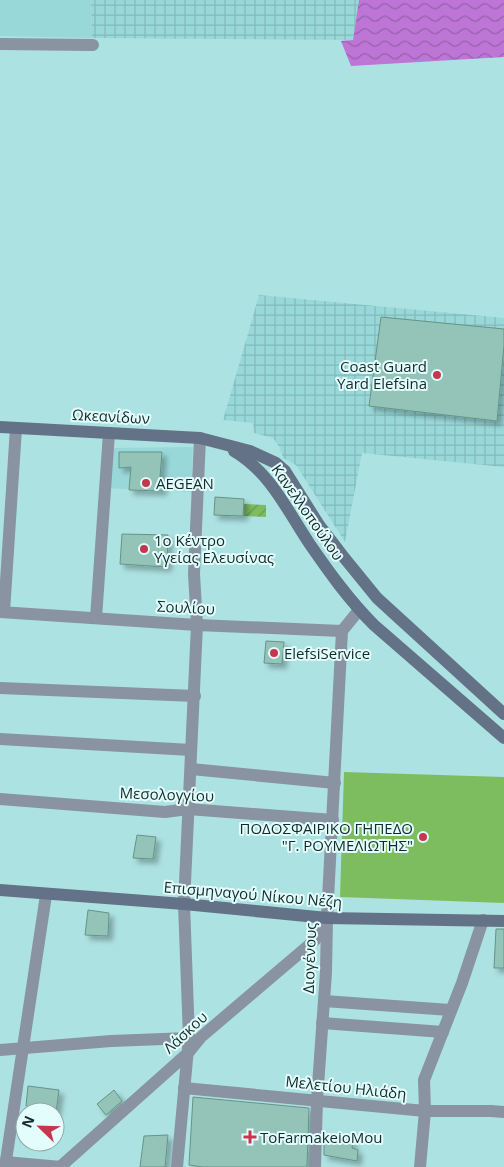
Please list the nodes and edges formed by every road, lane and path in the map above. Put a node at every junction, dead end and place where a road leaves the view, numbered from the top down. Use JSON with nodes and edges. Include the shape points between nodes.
{"nodes":[{"id":1,"x":0,"y":44,"type":"edge"},
{"id":2,"x":92,"y":45,"type":"dead end"},
{"id":3,"x":0,"y":427,"type":"edge"},
{"id":4,"x":16,"y":428,"type":"junction"},
{"id":5,"x":109,"y":433,"type":"junction"},
{"id":6,"x":200,"y":438,"type":"junction"},
{"id":7,"x":219,"y":442,"type":"junction"},
{"id":8,"x":358,"y":610,"type":"junction"},
{"id":9,"x":2,"y":612,"type":"edge"},
{"id":10,"x":96,"y":618,"type":"junction"},
{"id":11,"x":197,"y":625,"type":"junction"},
{"id":12,"x":342,"y":631,"type":"junction"},
{"id":13,"x":0,"y":688,"type":"edge"},
{"id":14,"x":194,"y":696,"type":"junction"},
{"id":15,"x":504,"y":714,"type":"edge"},
{"id":16,"x":504,"y":738,"type":"edge"},
{"id":17,"x":0,"y":739,"type":"edge"},
{"id":18,"x":191,"y":750,"type":"junction"},
{"id":19,"x":190,"y":769,"type":"junction"},
{"id":20,"x":334,"y":783,"type":"junction"},
{"id":21,"x":0,"y":799,"type":"edge"},
{"id":22,"x":188,"y":809,"type":"junction"},
{"id":23,"x":333,"y":820,"type":"junction"},
{"id":24,"x":0,"y":890,"type":"edge"},
{"id":25,"x":46,"y":895,"type":"junction"},
{"id":26,"x":184,"y":904,"type":"junction"},
{"id":27,"x":327,"y":918,"type":"junction"},
{"id":28,"x":483,"y":920,"type":"junction"},
{"id":29,"x":504,"y":921,"type":"edge"},
{"id":30,"x":324,"y":1001,"type":"junction"},
{"id":31,"x":450,"y":1010,"type":"junction"},
{"id":32,"x":322,"y":1022,"type":"junction"},
{"id":33,"x":443,"y":1032,"type":"junction"},
{"id":34,"x":190,"y":1038,"type":"junction"},
{"id":35,"x":23,"y":1048,"type":"junction"},
{"id":36,"x":0,"y":1050,"type":"edge"},
{"id":37,"x":188,"y":1052,"type":"junction"},
{"id":38,"x":184,"y":1088,"type":"junction"},
{"id":39,"x":317,"y":1100,"type":"junction"},
{"id":40,"x":426,"y":1111,"type":"junction"},
{"id":41,"x":504,"y":1112,"type":"edge"},
{"id":42,"x":5,"y":1164,"type":"edge"},
{"id":43,"x":60,"y":1167,"type":"edge"},
{"id":44,"x":177,"y":1167,"type":"edge"},
{"id":45,"x":315,"y":1167,"type":"edge"},
{"id":46,"x":420,"y":1167,"type":"edge"}],
"edges":[{"from":1,"to":2,"type":"street"},
{"from":3,"to":4,"type":"street","name":"Ωκεανίδων"},
{"from":4,"to":5,"type":"street","name":"Ωκεανίδων"},
{"from":4,"to":9,"type":"street"},
{"from":5,"to":6,"type":"street","name":"Ωκεανίδων"},
{"from":5,"to":10,"type":"street"},
{"from":6,"to":7,"type":"street","name":"Ωκεανίδων"},
{"from":6,"to":11,"type":"street","via":[[194,574]]},
{"from":7,"to":8,"type":"street","name":"Κανελλοπούλου","via":[[262,473]]},
{"from":7,"to":15,"type":"street","name":"Κανελλοπούλου","via":[[276,463],[330,540],[377,598]]},
{"from":8,"to":12,"type":"street"},
{"from":8,"to":16,"type":"street","name":"Κανελλοπούλου"},
{"from":9,"to":10,"type":"street","name":"Σουλίου"},
{"from":10,"to":11,"type":"street","name":"Σουλίου"},
{"from":11,"to":12,"type":"street","name":"Σουλίου"},
{"from":11,"to":14,"type":"street"},
{"from":12,"to":20,"type":"street","name":"Διογένους"},
{"from":13,"to":14,"type":"street"},
{"from":14,"to":18,"type":"street"},
{"from":17,"to":18,"type":"street"},
{"from":18,"to":19,"type":"street"},
{"from":19,"to":20,"type":"street"},
{"from":19,"to":22,"type":"street"},
{"from":20,"to":23,"type":"street","name":"Διογένους"},
{"from":21,"to":22,"type":"street","name":"Μεσολογγίου","via":[[165,812]]},
{"from":22,"to":23,"type":"street","name":"Μεσολογγίου"},
{"from":22,"to":26,"type":"street"},
{"from":23,"to":27,"type":"street","name":"Διογένους"},
{"from":24,"to":25,"type":"street","name":"Επισμηναγού Νίκου Νέζη"},
{"from":25,"to":26,"type":"street","name":"Επισμηναγού Νίκου Νέζη"},
{"from":25,"to":35,"type":"street"},
{"from":26,"to":27,"type":"street","name":"Επισμηναγού Νίκου Νέζη"},
{"from":26,"to":34,"type":"street"},
{"from":27,"to":28,"type":"street","name":"Επισμηναγού Νίκου Νέζη"},
{"from":27,"to":30,"type":"street","name":"Διογένους"},
{"from":27,"to":37,"type":"street","name":"Λάσκου","via":[[315,940],[201,1037]]},
{"from":28,"to":29,"type":"street","name":"Επισμηναγού Νίκου Νέζη"},
{"from":28,"to":31,"type":"street"},
{"from":30,"to":31,"type":"street"},
{"from":30,"to":32,"type":"street","name":"Διογένους"},
{"from":31,"to":33,"type":"street"},
{"from":32,"to":33,"type":"street"},
{"from":32,"to":39,"type":"street","name":"Διογένους"},
{"from":33,"to":40,"type":"street","via":[[424,1080]]},
{"from":34,"to":35,"type":"street"},
{"from":34,"to":37,"type":"street"},
{"from":35,"to":36,"type":"street"},
{"from":35,"to":42,"type":"street"},
{"from":37,"to":38,"type":"street"},
{"from":37,"to":43,"type":"street","name":"Λάσκου"},
{"from":38,"to":39,"type":"street","name":"Μελετίου Ηλιάδη"},
{"from":38,"to":44,"type":"street"},
{"from":39,"to":40,"type":"street","name":"Μελετίου Ηλιάδη"},
{"from":39,"to":45,"type":"street","name":"Διογένους"},
{"from":40,"to":41,"type":"street","name":"Μελετίου Ηλιάδη"},
{"from":40,"to":46,"type":"street"},
{"from":42,"to":43,"type":"street"}]}
